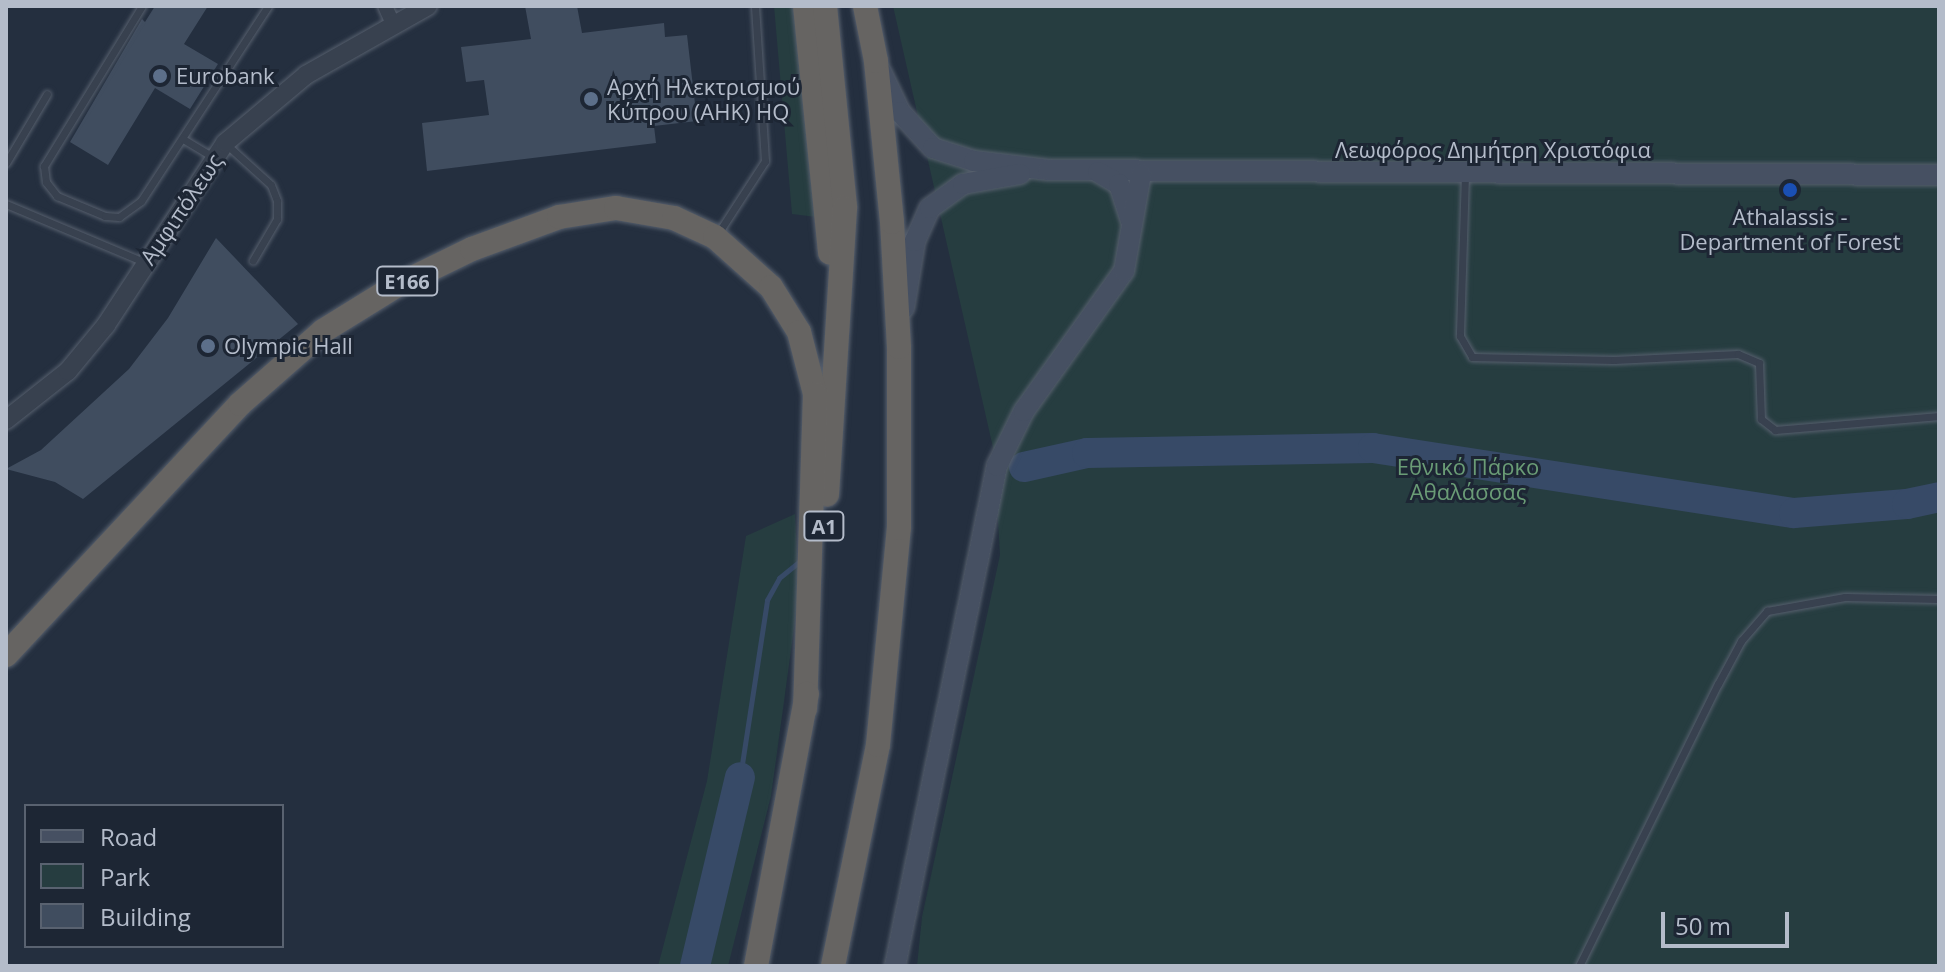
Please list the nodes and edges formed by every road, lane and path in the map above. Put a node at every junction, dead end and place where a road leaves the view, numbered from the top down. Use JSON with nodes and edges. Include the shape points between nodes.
{"nodes":[{"id":1,"x":142,"y":6,"type":"edge"},
{"id":2,"x":268,"y":6,"type":"edge"},
{"id":3,"x":385,"y":6,"type":"edge"},
{"id":4,"x":428,"y":6,"type":"edge"},
{"id":5,"x":755,"y":6,"type":"edge"},
{"id":6,"x":805,"y":6,"type":"edge"},
{"id":7,"x":825,"y":6,"type":"edge"},
{"id":8,"x":865,"y":6,"type":"edge"},
{"id":9,"x":393,"y":24,"type":"junction"},
{"id":10,"x":876,"y":61,"type":"junction"},
{"id":11,"x":47,"y":94,"type":"dead end"},
{"id":12,"x":183,"y":139,"type":"junction"},
{"id":13,"x":219,"y":150,"type":"junction"},
{"id":14,"x":6,"y":163,"type":"edge"},
{"id":15,"x":1048,"y":170,"type":"junction"},
{"id":16,"x":1098,"y":172,"type":"junction"},
{"id":17,"x":1141,"y":174,"type":"junction"},
{"id":18,"x":1465,"y":174,"type":"junction"},
{"id":19,"x":1939,"y":175,"type":"edge"},
{"id":20,"x":6,"y":204,"type":"edge"},
{"id":21,"x":1133,"y":230,"type":"junction"},
{"id":22,"x":715,"y":237,"type":"junction"},
{"id":23,"x":253,"y":260,"type":"dead end"},
{"id":24,"x":144,"y":262,"type":"junction"},
{"id":25,"x":839,"y":343,"type":"junction"},
{"id":26,"x":899,"y":347,"type":"junction"},
{"id":27,"x":1939,"y":416,"type":"edge"},
{"id":28,"x":6,"y":420,"type":"edge"},
{"id":29,"x":1939,"y":599,"type":"edge"},
{"id":30,"x":6,"y":655,"type":"edge"},
{"id":31,"x":805,"y":709,"type":"junction"},
{"id":32,"x":756,"y":966,"type":"edge"},
{"id":33,"x":833,"y":966,"type":"edge"},
{"id":34,"x":895,"y":966,"type":"edge"},
{"id":35,"x":1579,"y":966,"type":"edge"}],
"edges":[{"from":1,"to":12,"type":"lane","via":[[43,175],[57,196],[119,217],[141,201]]},
{"from":2,"to":12,"type":"lane"},
{"from":3,"to":9,"type":"street"},
{"from":4,"to":9,"type":"street","name":"Αμφιπόλεως"},
{"from":5,"to":22,"type":"lane","via":[[765,161]]},
{"from":6,"to":25,"type":"highway"},
{"from":7,"to":25,"type":"highway","number":"A1","via":[[845,208]]},
{"from":8,"to":10,"type":"highway"},
{"from":9,"to":13,"type":"street","name":"Αμφιπόλεως","via":[[306,75]]},
{"from":10,"to":15,"type":"main road","name":"Λεωφόρος Δημήτρη Χριστόφια","via":[[900,112],[933,148],[974,161]]},
{"from":10,"to":26,"type":"highway"},
{"from":11,"to":14,"type":"lane"},
{"from":12,"to":13,"type":"lane"},
{"from":13,"to":23,"type":"lane","via":[[271,185],[277,201],[277,219]]},
{"from":13,"to":24,"type":"street","name":"Αμφιπόλεως"},
{"from":15,"to":16,"type":"main road","name":"Λεωφόρος Δημήτρη Χριστόφια"},
{"from":15,"to":26,"type":"main road","name":"Λεωφόρος Δημήτρη Χριστόφια","via":[[963,184],[930,208],[915,241]]},
{"from":16,"to":17,"type":"main road","name":"Λεωφόρος Δημήτρη Χριστόφια"},
{"from":16,"to":21,"type":"main road","via":[[1119,184]]},
{"from":17,"to":18,"type":"main road","name":"Λεωφόρος Δημήτρη Χριστόφια"},
{"from":17,"to":21,"type":"main road"},
{"from":18,"to":19,"type":"main road","name":"Λεωφόρος Δημήτρη Χριστόφια"},
{"from":18,"to":27,"type":"lane","via":[[1460,336],[1472,357],[1614,360],[1738,354],[1759,363],[1761,419],[1775,430]]},
{"from":20,"to":24,"type":"lane"},
{"from":21,"to":34,"type":"main road","via":[[1114,290],[1024,411],[997,466]]},
{"from":22,"to":30,"type":"highway","number":"E166","via":[[646,211],[588,210],[514,232],[396,286],[323,331],[240,404]]},
{"from":22,"to":31,"type":"highway","number":"E166","via":[[771,287],[808,358],[815,425]]},
{"from":24,"to":28,"type":"street","name":"Αμφιπόλεως","via":[[106,325],[68,371]]},
{"from":25,"to":31,"type":"highway","number":"A1"},
{"from":26,"to":33,"type":"highway","via":[[894,616],[878,745]]},
{"from":29,"to":35,"type":"lane","via":[[1845,597],[1767,611],[1741,641],[1724,673]]},
{"from":31,"to":32,"type":"highway","number":"A1"}]}
